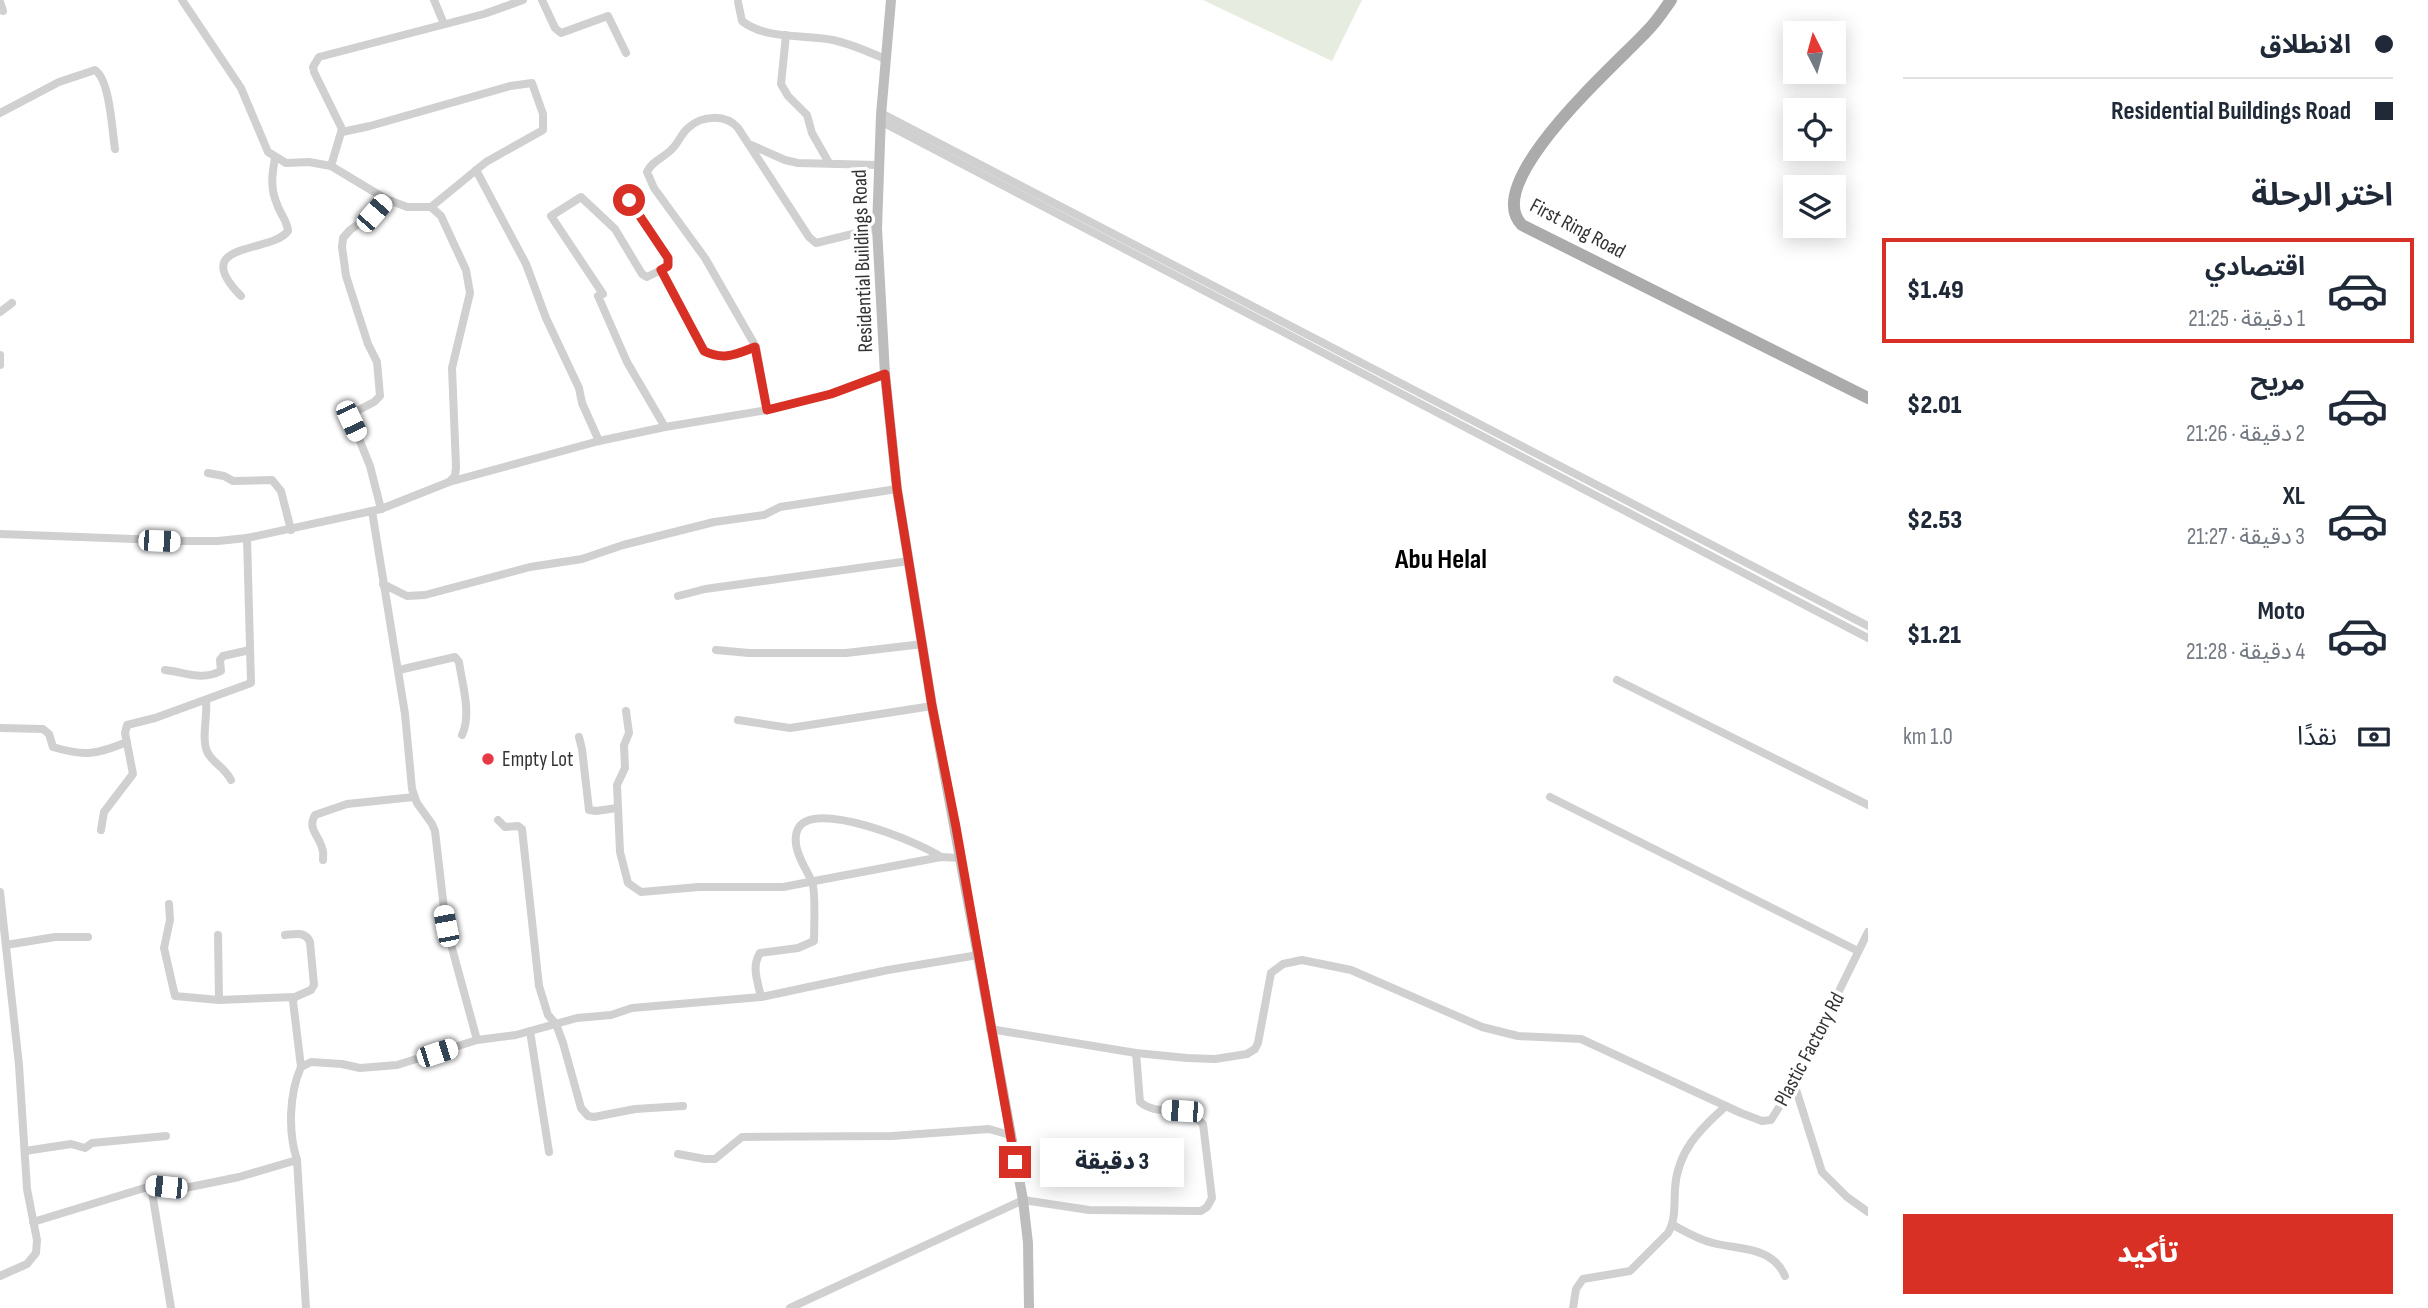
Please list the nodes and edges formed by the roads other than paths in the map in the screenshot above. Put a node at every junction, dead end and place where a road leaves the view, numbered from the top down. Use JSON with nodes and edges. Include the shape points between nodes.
{"nodes":[{"id":1,"x":182,"y":0,"type":"edge"},
{"id":2,"x":434,"y":0,"type":"edge"},
{"id":3,"x":523,"y":0,"type":"edge"},
{"id":4,"x":542,"y":0,"type":"edge"},
{"id":5,"x":891,"y":0,"type":"edge"},
{"id":6,"x":1671,"y":0,"type":"edge"},
{"id":7,"x":738,"y":2,"type":"edge"},
{"id":8,"x":444,"y":24,"type":"junction"},
{"id":9,"x":786,"y":35,"type":"junction"},
{"id":10,"x":626,"y":53,"type":"dead end"},
{"id":11,"x":886,"y":59,"type":"junction"},
{"id":12,"x":0,"y":113,"type":"edge"},
{"id":13,"x":881,"y":117,"type":"junction"},
{"id":14,"x":342,"y":132,"type":"junction"},
{"id":15,"x":750,"y":145,"type":"junction"},
{"id":16,"x":115,"y":149,"type":"dead end"},
{"id":17,"x":275,"y":158,"type":"junction"},
{"id":18,"x":829,"y":163,"type":"junction"},
{"id":19,"x":878,"y":165,"type":"junction"},
{"id":20,"x":331,"y":166,"type":"junction"},
{"id":21,"x":476,"y":170,"type":"junction"},
{"id":22,"x":386,"y":199,"type":"junction"},
{"id":23,"x":629,"y":200,"type":"dead end"},
{"id":24,"x":431,"y":207,"type":"junction"},
{"id":25,"x":877,"y":228,"type":"junction"},
{"id":26,"x":661,"y":270,"type":"junction"},
{"id":27,"x":241,"y":296,"type":"dead end"},
{"id":28,"x":12,"y":303,"type":"dead end"},
{"id":29,"x":0,"y":312,"type":"edge"},
{"id":30,"x":755,"y":347,"type":"junction"},
{"id":31,"x":0,"y":355,"type":"edge"},
{"id":32,"x":0,"y":365,"type":"edge"},
{"id":33,"x":885,"y":374,"type":"junction"},
{"id":34,"x":1868,"y":398,"type":"edge"},
{"id":35,"x":767,"y":410,"type":"junction"},
{"id":36,"x":665,"y":427,"type":"junction"},
{"id":37,"x":599,"y":441,"type":"junction"},
{"id":38,"x":208,"y":473,"type":"dead end"},
{"id":39,"x":449,"y":482,"type":"junction"},
{"id":40,"x":897,"y":489,"type":"junction"},
{"id":41,"x":381,"y":509,"type":"junction"},
{"id":42,"x":372,"y":511,"type":"junction"},
{"id":43,"x":291,"y":530,"type":"junction"},
{"id":44,"x":0,"y":534,"type":"edge"},
{"id":45,"x":247,"y":538,"type":"junction"},
{"id":46,"x":909,"y":561,"type":"junction"},
{"id":47,"x":383,"y":584,"type":"junction"},
{"id":48,"x":678,"y":596,"type":"dead end"},
{"id":49,"x":1868,"y":626,"type":"edge"},
{"id":50,"x":1868,"y":638,"type":"edge"},
{"id":51,"x":923,"y":643,"type":"junction"},
{"id":52,"x":250,"y":650,"type":"junction"},
{"id":53,"x":716,"y":650,"type":"dead end"},
{"id":54,"x":165,"y":670,"type":"dead end"},
{"id":55,"x":399,"y":670,"type":"junction"},
{"id":56,"x":1616,"y":680,"type":"dead end"},
{"id":57,"x":206,"y":700,"type":"junction"},
{"id":58,"x":932,"y":706,"type":"junction"},
{"id":59,"x":626,"y":711,"type":"dead end"},
{"id":60,"x":738,"y":720,"type":"dead end"},
{"id":61,"x":0,"y":728,"type":"edge"},
{"id":62,"x":463,"y":735,"type":"dead end"},
{"id":63,"x":579,"y":737,"type":"dead end"},
{"id":64,"x":127,"y":742,"type":"junction"},
{"id":65,"x":231,"y":780,"type":"dead end"},
{"id":66,"x":414,"y":797,"type":"junction"},
{"id":67,"x":1550,"y":797,"type":"dead end"},
{"id":68,"x":1868,"y":805,"type":"edge"},
{"id":69,"x":617,"y":808,"type":"junction"},
{"id":70,"x":498,"y":820,"type":"dead end"},
{"id":71,"x":101,"y":830,"type":"dead end"},
{"id":72,"x":941,"y":857,"type":"junction"},
{"id":73,"x":961,"y":858,"type":"junction"},
{"id":74,"x":323,"y":860,"type":"dead end"},
{"id":75,"x":813,"y":882,"type":"junction"},
{"id":76,"x":0,"y":892,"type":"edge"},
{"id":77,"x":169,"y":904,"type":"dead end"},
{"id":78,"x":1868,"y":932,"type":"edge"},
{"id":79,"x":218,"y":935,"type":"dead end"},
{"id":80,"x":285,"y":935,"type":"dead end"},
{"id":81,"x":89,"y":937,"type":"dead end"},
{"id":82,"x":6,"y":945,"type":"junction"},
{"id":83,"x":1858,"y":951,"type":"junction"},
{"id":84,"x":978,"y":954,"type":"junction"},
{"id":85,"x":761,"y":996,"type":"junction"},
{"id":86,"x":295,"y":997,"type":"junction"},
{"id":87,"x":219,"y":1000,"type":"junction"},
{"id":88,"x":556,"y":1024,"type":"junction"},
{"id":89,"x":990,"y":1029,"type":"junction"},
{"id":90,"x":530,"y":1031,"type":"junction"},
{"id":91,"x":477,"y":1040,"type":"junction"},
{"id":92,"x":1136,"y":1054,"type":"junction"},
{"id":93,"x":301,"y":1067,"type":"junction"},
{"id":94,"x":1794,"y":1083,"type":"junction"},
{"id":95,"x":682,"y":1105,"type":"dead end"},
{"id":96,"x":1726,"y":1106,"type":"junction"},
{"id":97,"x":1010,"y":1135,"type":"junction"},
{"id":98,"x":166,"y":1136,"type":"dead end"},
{"id":99,"x":25,"y":1151,"type":"junction"},
{"id":100,"x":549,"y":1152,"type":"dead end"},
{"id":101,"x":678,"y":1154,"type":"dead end"},
{"id":102,"x":297,"y":1160,"type":"junction"},
{"id":103,"x":151,"y":1186,"type":"junction"},
{"id":104,"x":1023,"y":1200,"type":"junction"},
{"id":105,"x":1868,"y":1212,"type":"edge"},
{"id":106,"x":33,"y":1222,"type":"junction"},
{"id":107,"x":1673,"y":1225,"type":"junction"},
{"id":108,"x":0,"y":1276,"type":"edge"},
{"id":109,"x":1785,"y":1276,"type":"dead end"},
{"id":110,"x":171,"y":1308,"type":"edge"},
{"id":111,"x":306,"y":1308,"type":"edge"},
{"id":112,"x":790,"y":1308,"type":"edge"},
{"id":113,"x":1029,"y":1308,"type":"edge"},
{"id":114,"x":1573,"y":1308,"type":"edge"}],
"edges":[{"from":1,"to":17,"type":"street","via":[[241,88],[268,152]]},
{"from":2,"to":8,"type":"street"},
{"from":3,"to":8,"type":"street"},
{"from":4,"to":10,"type":"street","via":[[561,33],[608,16]]},
{"from":5,"to":11,"type":"main road","name":"Residential Buildings Road"},
{"from":6,"to":34,"type":"main road","name":"First Ring Road","via":[[1550,132],[1519,184],[1512,202],[1514,214],[1522,225]]},
{"from":7,"to":9,"type":"street","via":[[741,21]]},
{"from":8,"to":14,"type":"street","via":[[316,61],[314,72]]},
{"from":9,"to":11,"type":"street","via":[[833,40]]},
{"from":9,"to":18,"type":"street","via":[[781,84],[807,115]]},
{"from":11,"to":13,"type":"main road","name":"Residential Buildings Road"},
{"from":12,"to":16,"type":"street","via":[[59,82],[95,70],[105,86]]},
{"from":13,"to":19,"type":"main road","name":"Residential Buildings Road"},
{"from":13,"to":49,"type":"street"},
{"from":13,"to":50,"type":"street"},
{"from":14,"to":20,"type":"street"},
{"from":14,"to":21,"type":"street","via":[[533,83],[542,130]]},
{"from":15,"to":18,"type":"street","via":[[798,163]]},
{"from":15,"to":25,"type":"street","via":[[816,243]]},
{"from":15,"to":30,"type":"street","via":[[732,121],[703,120],[691,125],[647,172],[705,258]]},
{"from":17,"to":20,"type":"street"},
{"from":17,"to":27,"type":"street","via":[[271,181],[288,231],[277,240],[228,257],[226,278]]},
{"from":18,"to":19,"type":"street"},
{"from":19,"to":25,"type":"main road","name":"Residential Buildings Road"},
{"from":20,"to":22,"type":"street"},
{"from":21,"to":24,"type":"street"},
{"from":21,"to":37,"type":"street","via":[[526,264]]},
{"from":22,"to":24,"type":"street","via":[[407,207]]},
{"from":22,"to":41,"type":"street","via":[[350,230],[342,247],[346,276],[378,365],[380,396],[353,412],[351,419]]},
{"from":23,"to":26,"type":"street","via":[[668,258],[668,266]]},
{"from":24,"to":39,"type":"street","via":[[441,216],[467,270],[470,293],[452,368],[456,467]]},
{"from":25,"to":33,"type":"main road","name":"Residential Buildings Road"},
{"from":26,"to":30,"type":"street","via":[[704,351],[730,357]]},
{"from":26,"to":36,"type":"street","via":[[647,277],[642,274],[615,229],[581,197],[551,216],[603,294],[598,296],[621,349]]},
{"from":28,"to":29,"type":"street"},
{"from":30,"to":35,"type":"street"},
{"from":31,"to":32,"type":"street"},
{"from":33,"to":35,"type":"street"},
{"from":33,"to":40,"type":"main road","name":"Residential Buildings Road"},
{"from":35,"to":36,"type":"street"},
{"from":36,"to":37,"type":"street"},
{"from":37,"to":39,"type":"street"},
{"from":38,"to":43,"type":"street","via":[[233,481],[272,480],[281,491]]},
{"from":39,"to":41,"type":"street"},
{"from":40,"to":46,"type":"main road","name":"Residential Buildings Road"},
{"from":40,"to":47,"type":"street","via":[[780,507],[764,515],[714,522],[425,596],[402,595]]},
{"from":41,"to":42,"type":"street"},
{"from":42,"to":43,"type":"street"},
{"from":42,"to":47,"type":"street"},
{"from":43,"to":45,"type":"street"},
{"from":44,"to":45,"type":"street","via":[[187,541]]},
{"from":45,"to":52,"type":"street"},
{"from":46,"to":48,"type":"street"},
{"from":46,"to":51,"type":"main road","name":"Residential Buildings Road"},
{"from":47,"to":55,"type":"street"},
{"from":51,"to":53,"type":"street","via":[[846,653]]},
{"from":51,"to":58,"type":"main road","name":"Residential Buildings Road"},
{"from":52,"to":54,"type":"street","via":[[223,656],[217,674],[197,677]]},
{"from":52,"to":57,"type":"street","via":[[251,683]]},
{"from":55,"to":62,"type":"street","via":[[455,657],[467,715]]},
{"from":55,"to":66,"type":"street"},
{"from":56,"to":68,"type":"street"},
{"from":57,"to":64,"type":"street","via":[[129,724]]},
{"from":57,"to":65,"type":"street","via":[[205,745]]},
{"from":58,"to":60,"type":"street","via":[[790,728]]},
{"from":58,"to":73,"type":"main road","name":"Residential Buildings Road"},
{"from":59,"to":69,"type":"street","via":[[629,733],[623,749],[625,768],[617,785]]},
{"from":61,"to":64,"type":"street","via":[[43,729],[53,747],[85,755]]},
{"from":63,"to":69,"type":"street","via":[[589,810]]},
{"from":64,"to":71,"type":"street","via":[[132,777],[104,812]]},
{"from":66,"to":74,"type":"street","via":[[347,804],[315,815],[312,829],[322,845]]},
{"from":66,"to":91,"type":"street","via":[[435,831],[444,917]]},
{"from":67,"to":83,"type":"street"},
{"from":69,"to":75,"type":"street","via":[[620,852],[628,883],[636,890],[783,887]]},
{"from":70,"to":88,"type":"street","via":[[502,826],[518,826],[522,831],[538,985]]},
{"from":72,"to":73,"type":"street"},
{"from":72,"to":75,"type":"street"},
{"from":72,"to":75,"type":"street","via":[[853,822],[816,817],[796,832],[802,864]]},
{"from":73,"to":84,"type":"main road","name":"Residential Buildings Road"},
{"from":75,"to":85,"type":"street","via":[[814,941],[760,953],[755,972]]},
{"from":76,"to":82,"type":"street"},
{"from":77,"to":87,"type":"street","via":[[164,948],[174,994]]},
{"from":78,"to":83,"type":"street","name":"Plastic Factory Rd"},
{"from":79,"to":87,"type":"street"},
{"from":80,"to":86,"type":"street","via":[[302,934],[310,942],[314,985]]},
{"from":81,"to":82,"type":"street"},
{"from":82,"to":99,"type":"street"},
{"from":83,"to":94,"type":"street","name":"Plastic Factory Rd"},
{"from":84,"to":85,"type":"street"},
{"from":84,"to":89,"type":"main road","name":"Residential Buildings Road"},
{"from":85,"to":88,"type":"street","via":[[632,1008]]},
{"from":86,"to":87,"type":"street"},
{"from":86,"to":93,"type":"street"},
{"from":88,"to":90,"type":"street"},
{"from":88,"to":95,"type":"street","via":[[581,1108],[588,1116]]},
{"from":89,"to":92,"type":"street"},
{"from":89,"to":97,"type":"main road","name":"Residential Buildings Road"},
{"from":90,"to":91,"type":"street"},
{"from":90,"to":100,"type":"street"},
{"from":91,"to":93,"type":"street","via":[[397,1065],[360,1068],[311,1062]]},
{"from":92,"to":96,"type":"street","via":[[1215,1059],[1247,1055],[1258,1042],[1271,973],[1283,964],[1302,960],[1351,970],[1501,1033],[1581,1040]]},
{"from":92,"to":104,"type":"street","via":[[1140,1102],[1148,1108],[1182,1111],[1203,1124],[1212,1198],[1207,1207],[1089,1210]]},
{"from":93,"to":102,"type":"street","via":[[295,1079],[293,1107],[292,1142]]},
{"from":94,"to":96,"type":"street","name":"Plastic Factory Rd","via":[[1771,1120],[1762,1121]]},
{"from":94,"to":105,"type":"street","via":[[1822,1172]]},
{"from":96,"to":107,"type":"street","via":[[1698,1132],[1684,1154],[1675,1179]]},
{"from":97,"to":101,"type":"street","via":[[989,1129],[834,1138],[742,1137],[715,1158]]},
{"from":97,"to":104,"type":"main road","name":"Residential Buildings Road"},
{"from":98,"to":99,"type":"street"},
{"from":99,"to":106,"type":"street"},
{"from":102,"to":103,"type":"street","via":[[180,1189]]},
{"from":102,"to":111,"type":"street"},
{"from":103,"to":106,"type":"street"},
{"from":103,"to":110,"type":"street"},
{"from":104,"to":112,"type":"street"},
{"from":104,"to":113,"type":"main road","name":"Residential Buildings Road"},
{"from":106,"to":108,"type":"street","via":[[36,1253],[27,1264]]},
{"from":107,"to":109,"type":"street","via":[[1713,1243],[1768,1256]]},
{"from":107,"to":114,"type":"street","via":[[1630,1271],[1583,1279]]}]}
